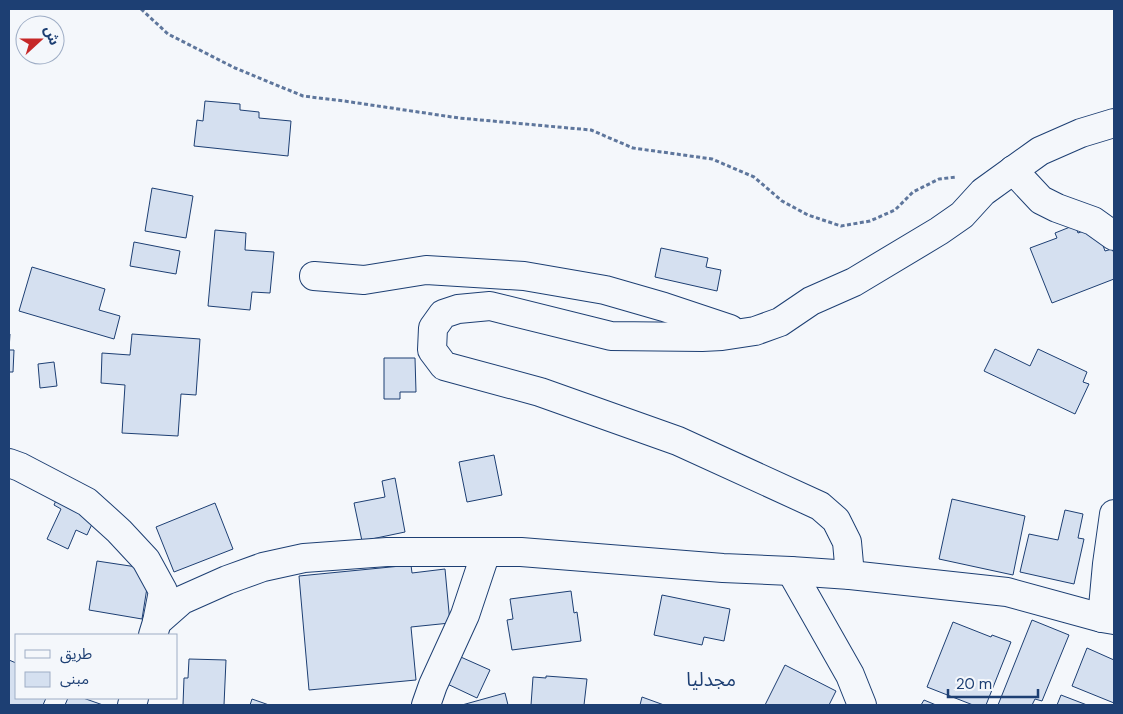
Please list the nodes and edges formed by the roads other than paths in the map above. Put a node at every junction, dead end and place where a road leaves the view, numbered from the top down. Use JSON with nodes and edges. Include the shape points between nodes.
{"nodes":[{"id":1,"x":1114,"y":123,"type":"edge"},
{"id":2,"x":1014,"y":170,"type":"junction"},
{"id":3,"x":1114,"y":236,"type":"edge"},
{"id":4,"x":314,"y":276,"type":"dead end"},
{"id":5,"x":741,"y":332,"type":"junction"},
{"id":6,"x":9,"y":463,"type":"edge"},
{"id":7,"x":1114,"y":514,"type":"edge"},
{"id":8,"x":486,"y":552,"type":"junction"},
{"id":9,"x":791,"y":571,"type":"junction"},
{"id":10,"x":850,"y":575,"type":"junction"},
{"id":11,"x":1108,"y":619,"type":"edge"},
{"id":12,"x":155,"y":629,"type":"edge"},
{"id":13,"x":426,"y":705,"type":"edge"},
{"id":14,"x":862,"y":705,"type":"edge"}],
"edges":[{"from":1,"to":2,"type":"street","via":[[1040,151]]},
{"from":2,"to":3,"type":"street","via":[[1041,200],[1093,221]]},
{"from":2,"to":5,"type":"street","via":[[983,192],[962,215],[854,282],[811,301],[780,322],[755,331]]},
{"from":4,"to":5,"type":"street","via":[[364,280],[426,270],[524,276],[605,290]]},
{"from":5,"to":10,"type":"street","via":[[702,337],[611,336],[483,306],[443,314],[433,328],[432,350],[444,366],[540,392],[678,441],[820,506],[836,520],[847,542]]},
{"from":6,"to":12,"type":"street","via":[[87,502],[146,560],[163,592]]},
{"from":7,"to":11,"type":"street","via":[[1106,564]]},
{"from":8,"to":9,"type":"street"},
{"from":8,"to":12,"type":"street","via":[[386,552],[304,558],[263,567],[182,600]]},
{"from":8,"to":13,"type":"street","via":[[464,615]]},
{"from":9,"to":10,"type":"street"},
{"from":9,"to":14,"type":"street","via":[[850,675]]},
{"from":10,"to":11,"type":"street","via":[[1006,592]]}]}
